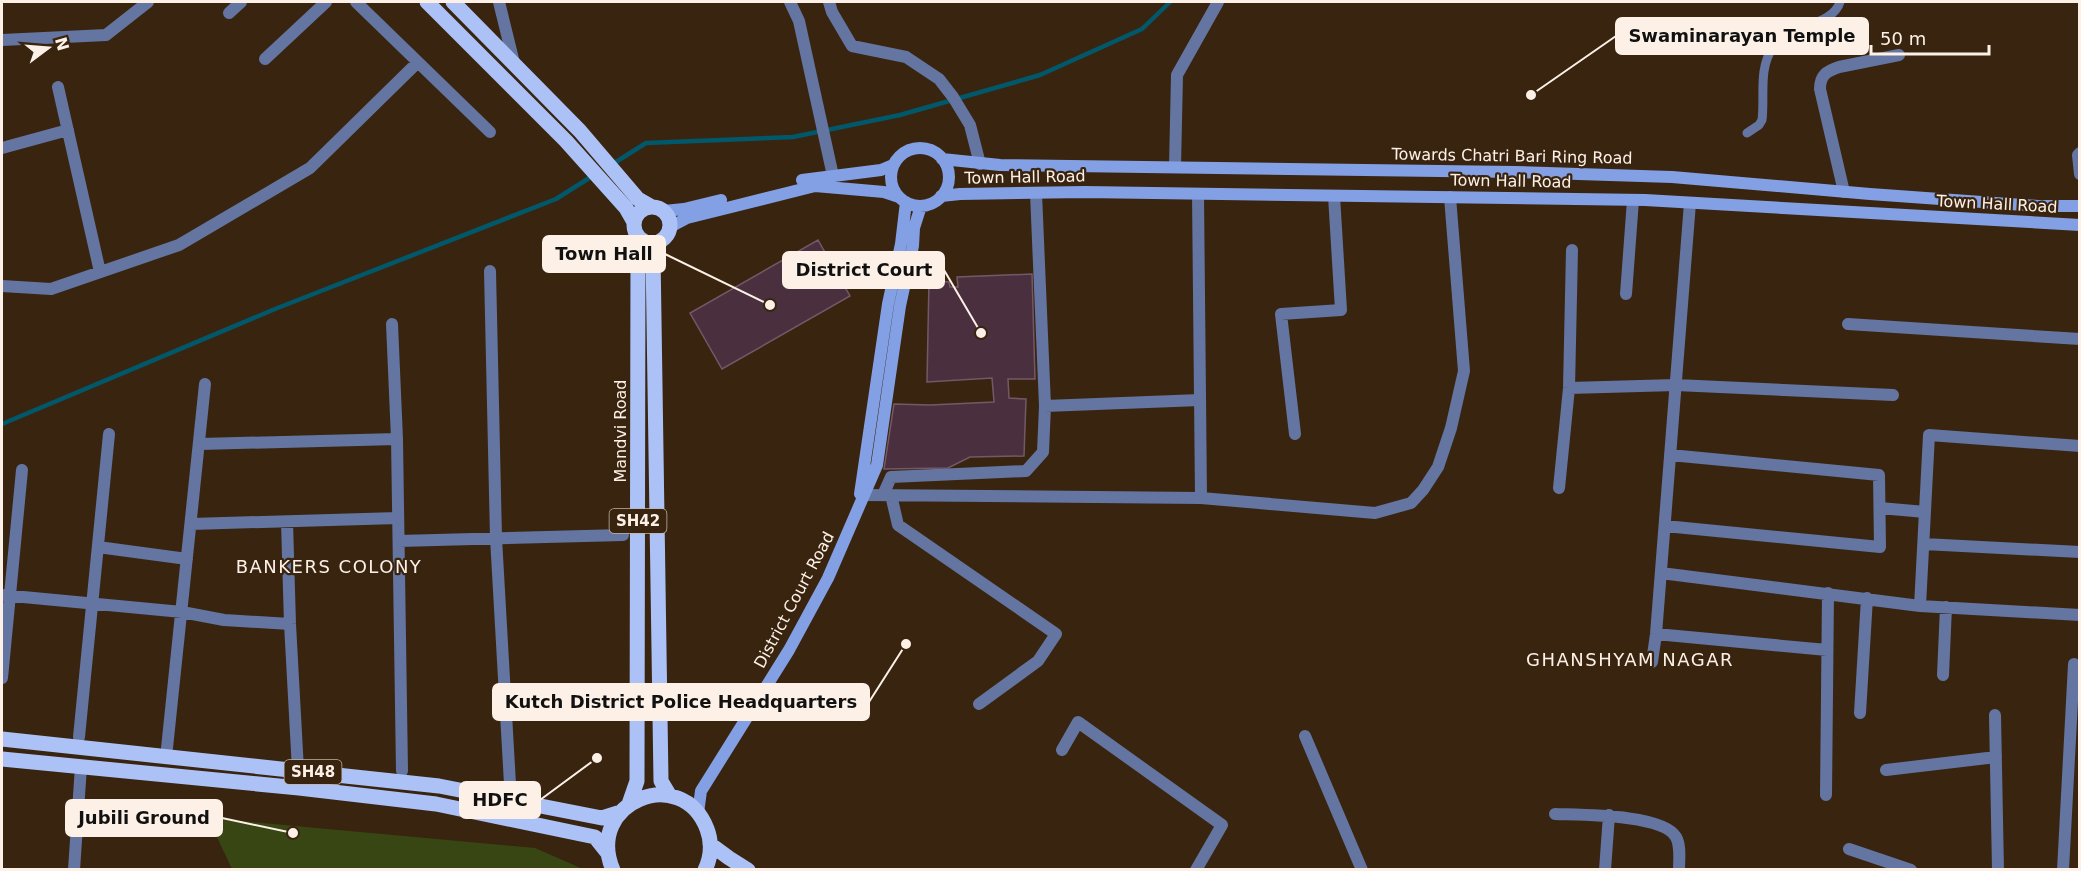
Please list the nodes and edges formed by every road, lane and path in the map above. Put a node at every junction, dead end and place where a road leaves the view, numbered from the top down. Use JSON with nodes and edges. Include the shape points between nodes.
{"nodes":[{"id":1,"x":148,"y":2,"type":"edge"},
{"id":2,"x":241,"y":2,"type":"edge"},
{"id":3,"x":326,"y":2,"type":"edge"},
{"id":4,"x":356,"y":2,"type":"edge"},
{"id":5,"x":427,"y":2,"type":"edge"},
{"id":6,"x":453,"y":2,"type":"edge"},
{"id":7,"x":499,"y":2,"type":"edge"},
{"id":8,"x":790,"y":2,"type":"edge"},
{"id":9,"x":829,"y":2,"type":"edge"},
{"id":10,"x":1218,"y":2,"type":"edge"},
{"id":11,"x":1840,"y":2,"type":"edge"},
{"id":12,"x":229,"y":14,"type":"dead end"},
{"id":13,"x":2,"y":40,"type":"edge"},
{"id":14,"x":1899,"y":55,"type":"dead end"},
{"id":15,"x":265,"y":59,"type":"dead end"},
{"id":16,"x":418,"y":62,"type":"junction"},
{"id":17,"x":514,"y":63,"type":"junction"},
{"id":18,"x":58,"y":87,"type":"dead end"},
{"id":19,"x":68,"y":130,"type":"junction"},
{"id":20,"x":490,"y":132,"type":"dead end"},
{"id":21,"x":1747,"y":133,"type":"dead end"},
{"id":22,"x":2,"y":148,"type":"edge"},
{"id":23,"x":2079,"y":153,"type":"edge"},
{"id":24,"x":942,"y":159,"type":"junction"},
{"id":25,"x":980,"y":164,"type":"junction"},
{"id":26,"x":894,"y":165,"type":"junction"},
{"id":27,"x":1175,"y":167,"type":"junction"},
{"id":28,"x":2079,"y":174,"type":"edge"},
{"id":29,"x":833,"y":176,"type":"junction"},
{"id":30,"x":1844,"y":192,"type":"junction"},
{"id":31,"x":1036,"y":193,"type":"junction"},
{"id":32,"x":1198,"y":194,"type":"junction"},
{"id":33,"x":941,"y":196,"type":"junction"},
{"id":34,"x":1334,"y":196,"type":"junction"},
{"id":35,"x":1450,"y":197,"type":"junction"},
{"id":36,"x":903,"y":200,"type":"junction"},
{"id":37,"x":1633,"y":200,"type":"junction"},
{"id":38,"x":1690,"y":203,"type":"junction"},
{"id":39,"x":2079,"y":203,"type":"edge"},
{"id":40,"x":921,"y":206,"type":"junction"},
{"id":41,"x":658,"y":209,"type":"junction"},
{"id":42,"x":632,"y":222,"type":"junction"},
{"id":43,"x":2079,"y":225,"type":"edge"},
{"id":44,"x":670,"y":227,"type":"junction"},
{"id":45,"x":660,"y":242,"type":"junction"},
{"id":46,"x":1572,"y":250,"type":"dead end"},
{"id":47,"x":490,"y":271,"type":"dead end"},
{"id":48,"x":100,"y":272,"type":"junction"},
{"id":49,"x":2,"y":286,"type":"edge"},
{"id":50,"x":1626,"y":294,"type":"dead end"},
{"id":51,"x":392,"y":324,"type":"dead end"},
{"id":52,"x":1848,"y":324,"type":"dead end"},
{"id":53,"x":2079,"y":339,"type":"edge"},
{"id":54,"x":205,"y":384,"type":"dead end"},
{"id":55,"x":1676,"y":385,"type":"junction"},
{"id":56,"x":1569,"y":388,"type":"junction"},
{"id":57,"x":1893,"y":395,"type":"dead end"},
{"id":58,"x":1200,"y":400,"type":"junction"},
{"id":59,"x":1045,"y":406,"type":"junction"},
{"id":60,"x":109,"y":434,"type":"dead end"},
{"id":61,"x":1295,"y":434,"type":"dead end"},
{"id":62,"x":397,"y":439,"type":"junction"},
{"id":63,"x":200,"y":444,"type":"junction"},
{"id":64,"x":2079,"y":446,"type":"edge"},
{"id":65,"x":1670,"y":455,"type":"junction"},
{"id":66,"x":22,"y":470,"type":"dead end"},
{"id":67,"x":1559,"y":488,"type":"dead end"},
{"id":68,"x":865,"y":495,"type":"junction"},
{"id":69,"x":887,"y":495,"type":"junction"},
{"id":70,"x":1201,"y":498,"type":"junction"},
{"id":71,"x":1880,"y":508,"type":"junction"},
{"id":72,"x":1926,"y":512,"type":"junction"},
{"id":73,"x":857,"y":515,"type":"junction"},
{"id":74,"x":398,"y":518,"type":"junction"},
{"id":75,"x":287,"y":522,"type":"junction"},
{"id":76,"x":191,"y":524,"type":"junction"},
{"id":77,"x":1665,"y":526,"type":"junction"},
{"id":78,"x":623,"y":535,"type":"dead end"},
{"id":79,"x":496,"y":538,"type":"junction"},
{"id":80,"x":399,"y":541,"type":"junction"},
{"id":81,"x":1924,"y":544,"type":"junction"},
{"id":82,"x":98,"y":547,"type":"junction"},
{"id":83,"x":2079,"y":552,"type":"edge"},
{"id":84,"x":187,"y":559,"type":"junction"},
{"id":85,"x":1661,"y":573,"type":"junction"},
{"id":86,"x":1828,"y":593,"type":"junction"},
{"id":87,"x":6,"y":596,"type":"edge"},
{"id":88,"x":1867,"y":598,"type":"junction"},
{"id":89,"x":92,"y":605,"type":"junction"},
{"id":90,"x":1920,"y":606,"type":"junction"},
{"id":91,"x":1946,"y":607,"type":"junction"},
{"id":92,"x":182,"y":612,"type":"junction"},
{"id":93,"x":2079,"y":615,"type":"edge"},
{"id":94,"x":290,"y":624,"type":"junction"},
{"id":95,"x":1656,"y":634,"type":"junction"},
{"id":96,"x":1827,"y":651,"type":"junction"},
{"id":97,"x":1652,"y":662,"type":"dead end"},
{"id":98,"x":2074,"y":664,"type":"dead end"},
{"id":99,"x":1943,"y":675,"type":"dead end"},
{"id":100,"x":2,"y":678,"type":"edge"},
{"id":101,"x":979,"y":704,"type":"dead end"},
{"id":102,"x":1860,"y":713,"type":"dead end"},
{"id":103,"x":1995,"y":715,"type":"dead end"},
{"id":104,"x":1305,"y":736,"type":"dead end"},
{"id":105,"x":79,"y":737,"type":"dead end"},
{"id":106,"x":2,"y":739,"type":"edge"},
{"id":107,"x":167,"y":748,"type":"dead end"},
{"id":108,"x":1062,"y":750,"type":"dead end"},
{"id":109,"x":1996,"y":757,"type":"junction"},
{"id":110,"x":2,"y":759,"type":"edge"},
{"id":111,"x":81,"y":766,"type":"junction"},
{"id":112,"x":299,"y":770,"type":"junction"},
{"id":113,"x":1886,"y":770,"type":"dead end"},
{"id":114,"x":402,"y":771,"type":"dead end"},
{"id":115,"x":299,"y":788,"type":"junction"},
{"id":116,"x":701,"y":791,"type":"junction"},
{"id":117,"x":1826,"y":795,"type":"dead end"},
{"id":118,"x":676,"y":798,"type":"junction"},
{"id":119,"x":510,"y":800,"type":"junction"},
{"id":120,"x":625,"y":808,"type":"junction"},
{"id":121,"x":698,"y":813,"type":"junction"},
{"id":122,"x":1555,"y":814,"type":"dead end"},
{"id":123,"x":1609,"y":815,"type":"junction"},
{"id":124,"x":508,"y":819,"type":"junction"},
{"id":125,"x":710,"y":844,"type":"junction"},
{"id":126,"x":1849,"y":849,"type":"dead end"},
{"id":127,"x":608,"y":852,"type":"junction"},
{"id":128,"x":74,"y":870,"type":"edge"},
{"id":129,"x":613,"y":870,"type":"edge"},
{"id":130,"x":705,"y":870,"type":"edge"},
{"id":131,"x":748,"y":870,"type":"edge"},
{"id":132,"x":1196,"y":870,"type":"edge"},
{"id":133,"x":1362,"y":870,"type":"edge"},
{"id":134,"x":1605,"y":870,"type":"edge"},
{"id":135,"x":1679,"y":870,"type":"edge"},
{"id":136,"x":1911,"y":870,"type":"edge"},
{"id":137,"x":1998,"y":870,"type":"edge"},
{"id":138,"x":2063,"y":870,"type":"edge"}],
"edges":[{"from":1,"to":13,"type":"street","via":[[106,35]]},
{"from":2,"to":12,"type":"street"},
{"from":3,"to":15,"type":"street"},
{"from":4,"to":16,"type":"street"},
{"from":5,"to":42,"type":"main road","via":[[566,141]]},
{"from":6,"to":17,"type":"main road"},
{"from":7,"to":17,"type":"street"},
{"from":8,"to":29,"type":"street","via":[[800,21]]},
{"from":9,"to":25,"type":"street","via":[[852,46],[906,57],[939,79],[970,125]]},
{"from":10,"to":27,"type":"street","via":[[1177,75]]},
{"from":11,"to":21,"type":"lane","via":[[1831,15],[1793,32],[1773,47],[1763,69],[1762,120]]},
{"from":14,"to":30,"type":"street","via":[[1839,67],[1822,76],[1820,89]]},
{"from":16,"to":20,"type":"street"},
{"from":16,"to":48,"type":"street","via":[[310,168],[179,245]]},
{"from":17,"to":41,"type":"main road","via":[[638,199]]},
{"from":18,"to":19,"type":"street"},
{"from":19,"to":22,"type":"street"},
{"from":19,"to":48,"type":"street"},
{"from":23,"to":28,"type":"street"},
{"from":24,"to":25,"type":"street","name":"Towards Chatri Bari Ring Road"},
{"from":24,"to":26,"type":"street","via":[[929,150],[912,149]]},
{"from":24,"to":33,"type":"street","via":[[948,183]]},
{"from":25,"to":27,"type":"street","name":"Towards Chatri Bari Ring Road"},
{"from":26,"to":29,"type":"street"},
{"from":26,"to":36,"type":"street","via":[[891,182]]},
{"from":27,"to":30,"type":"street","name":"Towards Chatri Bari Ring Road","via":[[1672,177]]},
{"from":29,"to":41,"type":"street","via":[[684,209]]},
{"from":30,"to":39,"type":"street","name":"Towards Chatri Bari Ring Road","via":[[2038,206]]},
{"from":31,"to":32,"type":"street","name":"Town Hall Road"},
{"from":31,"to":33,"type":"street","name":"Town Hall Road"},
{"from":31,"to":59,"type":"street"},
{"from":32,"to":34,"type":"street","name":"Town Hall Road"},
{"from":32,"to":58,"type":"street"},
{"from":33,"to":40,"type":"street"},
{"from":34,"to":35,"type":"street","name":"Town Hall Road"},
{"from":34,"to":61,"type":"street","via":[[1341,310],[1281,314]]},
{"from":35,"to":37,"type":"street","name":"Town Hall Road"},
{"from":35,"to":70,"type":"street","via":[[1464,371],[1438,467],[1423,490],[1411,503],[1375,513]]},
{"from":36,"to":40,"type":"street"},
{"from":36,"to":44,"type":"street","via":[[884,192],[814,186],[687,218]]},
{"from":36,"to":73,"type":"street","name":"District Court Road","via":[[901,244],[888,304]]},
{"from":37,"to":38,"type":"street","name":"Town Hall Road"},
{"from":37,"to":50,"type":"street"},
{"from":38,"to":43,"type":"street","name":"Town Hall Road"},
{"from":38,"to":55,"type":"street"},
{"from":40,"to":68,"type":"street","name":"District Court Road","via":[[900,306],[877,465]]},
{"from":41,"to":42,"type":"main road","via":[[641,210]]},
{"from":41,"to":44,"type":"main road","via":[[670,221]]},
{"from":42,"to":45,"type":"main road","via":[[647,243]]},
{"from":42,"to":120,"type":"main road","name":"Mandvi Road","number":"SH42","via":[[638,249],[638,781]]},
{"from":44,"to":45,"type":"main road"},
{"from":45,"to":118,"type":"main road","number":"SH42","via":[[652,254],[660,781]]},
{"from":46,"to":56,"type":"street"},
{"from":47,"to":79,"type":"street"},
{"from":48,"to":49,"type":"street","via":[[51,289]]},
{"from":51,"to":62,"type":"street"},
{"from":52,"to":53,"type":"street"},
{"from":54,"to":63,"type":"street"},
{"from":55,"to":56,"type":"street"},
{"from":55,"to":57,"type":"street"},
{"from":55,"to":65,"type":"street"},
{"from":56,"to":67,"type":"street"},
{"from":58,"to":59,"type":"street"},
{"from":58,"to":70,"type":"street"},
{"from":59,"to":69,"type":"street","via":[[1043,452],[1026,471],[891,477]]},
{"from":60,"to":82,"type":"street"},
{"from":62,"to":63,"type":"street"},
{"from":62,"to":74,"type":"street"},
{"from":63,"to":76,"type":"street"},
{"from":64,"to":72,"type":"street","via":[[1929,435]]},
{"from":65,"to":71,"type":"street","via":[[1879,476]]},
{"from":65,"to":77,"type":"street"},
{"from":66,"to":87,"type":"street"},
{"from":68,"to":69,"type":"street"},
{"from":68,"to":73,"type":"street","name":"District Court Road"},
{"from":69,"to":70,"type":"street"},
{"from":69,"to":101,"type":"street","via":[[898,525],[1056,634],[1038,662]]},
{"from":71,"to":72,"type":"street"},
{"from":71,"to":77,"type":"street","via":[[1880,548]]},
{"from":72,"to":81,"type":"street"},
{"from":73,"to":116,"type":"street","name":"District Court Road","via":[[789,650]]},
{"from":74,"to":75,"type":"street"},
{"from":74,"to":80,"type":"street"},
{"from":75,"to":76,"type":"street"},
{"from":75,"to":94,"type":"street"},
{"from":76,"to":84,"type":"street"},
{"from":77,"to":85,"type":"street"},
{"from":78,"to":79,"type":"street"},
{"from":79,"to":80,"type":"street"},
{"from":79,"to":119,"type":"street"},
{"from":80,"to":114,"type":"street"},
{"from":81,"to":83,"type":"street"},
{"from":81,"to":90,"type":"street"},
{"from":82,"to":84,"type":"street"},
{"from":82,"to":89,"type":"street"},
{"from":84,"to":92,"type":"street"},
{"from":85,"to":86,"type":"street"},
{"from":85,"to":95,"type":"street"},
{"from":86,"to":88,"type":"street"},
{"from":86,"to":96,"type":"street"},
{"from":87,"to":89,"type":"street"},
{"from":87,"to":100,"type":"street"},
{"from":88,"to":90,"type":"street"},
{"from":88,"to":102,"type":"street"},
{"from":89,"to":92,"type":"street"},
{"from":89,"to":105,"type":"street"},
{"from":90,"to":91,"type":"street"},
{"from":91,"to":93,"type":"street"},
{"from":91,"to":99,"type":"street"},
{"from":92,"to":94,"type":"street","via":[[224,620]]},
{"from":92,"to":107,"type":"street"},
{"from":94,"to":112,"type":"street"},
{"from":95,"to":96,"type":"street"},
{"from":95,"to":97,"type":"street"},
{"from":96,"to":117,"type":"street"},
{"from":98,"to":138,"type":"street"},
{"from":103,"to":109,"type":"street"},
{"from":104,"to":133,"type":"street"},
{"from":106,"to":112,"type":"main road","number":"SH48"},
{"from":108,"to":132,"type":"street","via":[[1078,722],[1222,825]]},
{"from":109,"to":113,"type":"street"},
{"from":109,"to":137,"type":"street"},
{"from":110,"to":111,"type":"main road","number":"SH48"},
{"from":111,"to":115,"type":"main road","number":"SH48"},
{"from":111,"to":128,"type":"street"},
{"from":112,"to":115,"type":"street"},
{"from":112,"to":119,"type":"main road","number":"SH48","via":[[439,786]]},
{"from":115,"to":124,"type":"main road","number":"SH48","via":[[436,804]]},
{"from":116,"to":118,"type":"street"},
{"from":116,"to":121,"type":"street"},
{"from":118,"to":120,"type":"main road","via":[[648,795]]},
{"from":118,"to":121,"type":"main road"},
{"from":119,"to":120,"type":"main road","number":"SH48","via":[[602,818]]},
{"from":119,"to":124,"type":"street"},
{"from":120,"to":127,"type":"main road","name":"Mandvi Road","via":[[610,830]]},
{"from":121,"to":125,"type":"main road","via":[[709,833]]},
{"from":122,"to":123,"type":"street"},
{"from":123,"to":134,"type":"street"},
{"from":123,"to":135,"type":"street","via":[[1657,824],[1672,832],[1679,843]]},
{"from":124,"to":127,"type":"main road","number":"SH48","via":[[595,837]]},
{"from":125,"to":130,"type":"main road"},
{"from":125,"to":131,"type":"main road"},
{"from":126,"to":136,"type":"street"},
{"from":127,"to":129,"type":"main road"}]}
